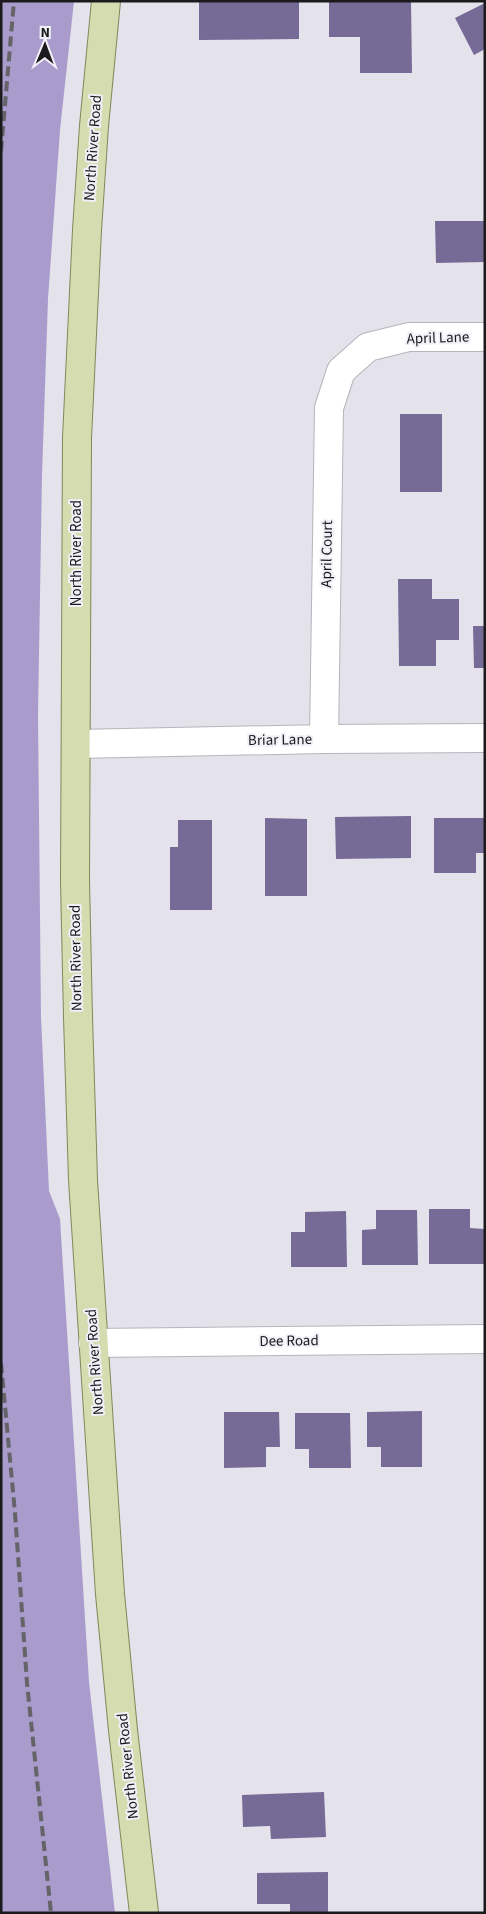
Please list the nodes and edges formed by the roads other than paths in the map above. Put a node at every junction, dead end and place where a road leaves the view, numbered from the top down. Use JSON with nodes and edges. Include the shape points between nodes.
{"nodes":[{"id":1,"x":106,"y":1,"type":"edge"},
{"id":2,"x":485,"y":337,"type":"edge"},
{"id":3,"x":341,"y":371,"type":"joint"},
{"id":4,"x":485,"y":738,"type":"edge"},
{"id":5,"x":324,"y":739,"type":"junction"},
{"id":6,"x":76,"y":744,"type":"junction"},
{"id":7,"x":485,"y":1339,"type":"edge"},
{"id":8,"x":93,"y":1343,"type":"junction"},
{"id":9,"x":144,"y":1913,"type":"edge"}],
"edges":[{"from":1,"to":6,"type":"main road","name":"North River Road","via":[[87,230],[77,438]]},
{"from":2,"to":3,"type":"street","name":"April Lane","via":[[409,337],[368,347]]},
{"from":3,"to":5,"type":"street","name":"April Court","via":[[329,408]]},
{"from":4,"to":5,"type":"street","name":"Briar Lane"},
{"from":5,"to":6,"type":"street","name":"Briar Lane"},
{"from":6,"to":8,"type":"main road","name":"North River Road","via":[[78,1027]]},
{"from":7,"to":8,"type":"street","name":"Dee Road"},
{"from":8,"to":9,"type":"main road","name":"North River Road","via":[[110,1594]]}]}
